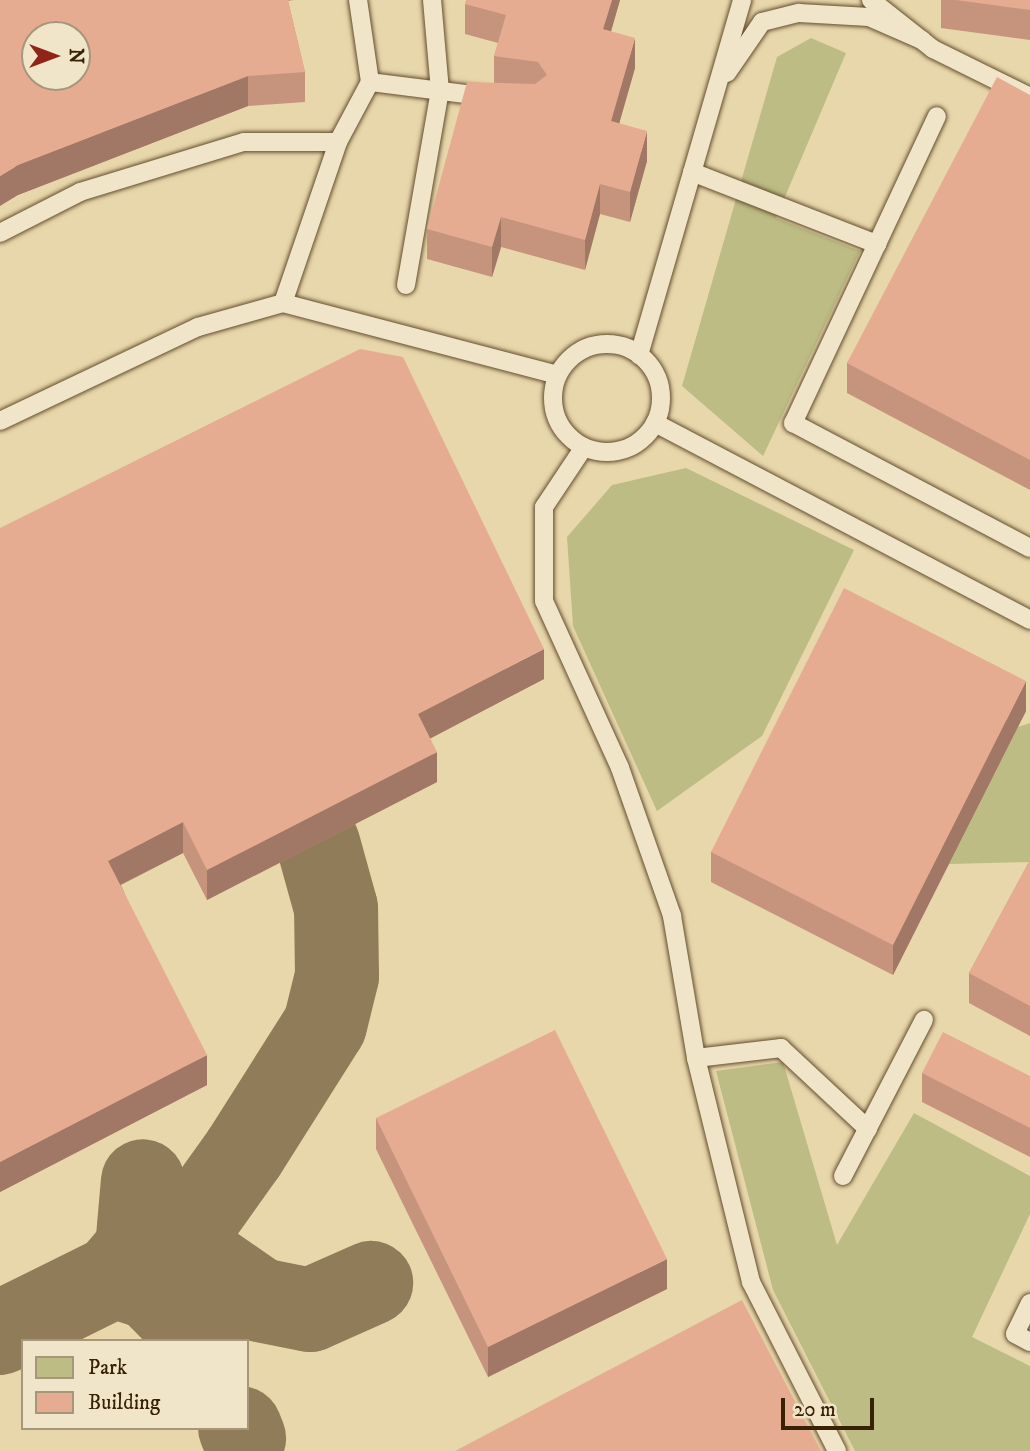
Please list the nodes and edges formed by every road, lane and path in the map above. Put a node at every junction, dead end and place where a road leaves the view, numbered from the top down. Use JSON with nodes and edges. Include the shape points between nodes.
{"nodes":[{"id":1,"x":358,"y":0,"type":"edge"},
{"id":2,"x":432,"y":0,"type":"edge"},
{"id":3,"x":742,"y":0,"type":"edge"},
{"id":4,"x":871,"y":0,"type":"edge"},
{"id":5,"x":922,"y":40,"type":"junction"},
{"id":6,"x":370,"y":82,"type":"junction"},
{"id":7,"x":440,"y":91,"type":"junction"},
{"id":8,"x":715,"y":92,"type":"junction"},
{"id":9,"x":1030,"y":97,"type":"edge"},
{"id":10,"x":509,"y":100,"type":"edge"},
{"id":11,"x":937,"y":116,"type":"dead end"},
{"id":12,"x":338,"y":142,"type":"junction"},
{"id":13,"x":692,"y":172,"type":"junction"},
{"id":14,"x":0,"y":233,"type":"edge"},
{"id":15,"x":877,"y":244,"type":"junction"},
{"id":16,"x":406,"y":285,"type":"dead end"},
{"id":17,"x":283,"y":303,"type":"junction"},
{"id":18,"x":639,"y":355,"type":"junction"},
{"id":19,"x":558,"y":375,"type":"junction"},
{"id":20,"x":0,"y":421,"type":"edge"},
{"id":21,"x":655,"y":423,"type":"junction"},
{"id":22,"x":584,"y":447,"type":"junction"},
{"id":23,"x":1030,"y":548,"type":"edge"},
{"id":24,"x":1030,"y":620,"type":"edge"},
{"id":25,"x":924,"y":1020,"type":"dead end"},
{"id":26,"x":696,"y":1058,"type":"junction"},
{"id":27,"x":868,"y":1129,"type":"junction"},
{"id":28,"x":843,"y":1176,"type":"dead end"},
{"id":29,"x":1030,"y":1303,"type":"edge"},
{"id":30,"x":1030,"y":1342,"type":"edge"},
{"id":31,"x":836,"y":1451,"type":"edge"}],
"edges":[{"from":1,"to":6,"type":"lane"},
{"from":2,"to":7,"type":"lane"},
{"from":3,"to":8,"type":"lane"},
{"from":4,"to":5,"type":"lane"},
{"from":5,"to":8,"type":"lane","via":[[869,17],[786,16],[762,22]]},
{"from":5,"to":9,"type":"lane"},
{"from":6,"to":7,"type":"lane"},
{"from":6,"to":12,"type":"lane"},
{"from":7,"to":10,"type":"lane"},
{"from":7,"to":16,"type":"lane"},
{"from":8,"to":13,"type":"lane"},
{"from":11,"to":15,"type":"lane"},
{"from":12,"to":14,"type":"lane","via":[[244,142],[80,192]]},
{"from":12,"to":17,"type":"lane"},
{"from":13,"to":15,"type":"lane"},
{"from":13,"to":18,"type":"lane"},
{"from":15,"to":23,"type":"lane","via":[[793,423]]},
{"from":17,"to":19,"type":"lane"},
{"from":17,"to":20,"type":"lane","via":[[198,327]]},
{"from":18,"to":19,"type":"lane","via":[[594,345]]},
{"from":18,"to":21,"type":"lane","via":[[659,386]]},
{"from":19,"to":22,"type":"lane","via":[[556,417]]},
{"from":21,"to":22,"type":"lane","via":[[624,449]]},
{"from":21,"to":24,"type":"lane"},
{"from":22,"to":26,"type":"lane","via":[[544,507],[544,601],[620,768],[672,916]]},
{"from":25,"to":27,"type":"lane"},
{"from":26,"to":27,"type":"lane","via":[[781,1048]]},
{"from":26,"to":31,"type":"lane","via":[[751,1282]]},
{"from":27,"to":28,"type":"lane"},
{"from":29,"to":30,"type":"lane","via":[[1015,1334]]}]}
